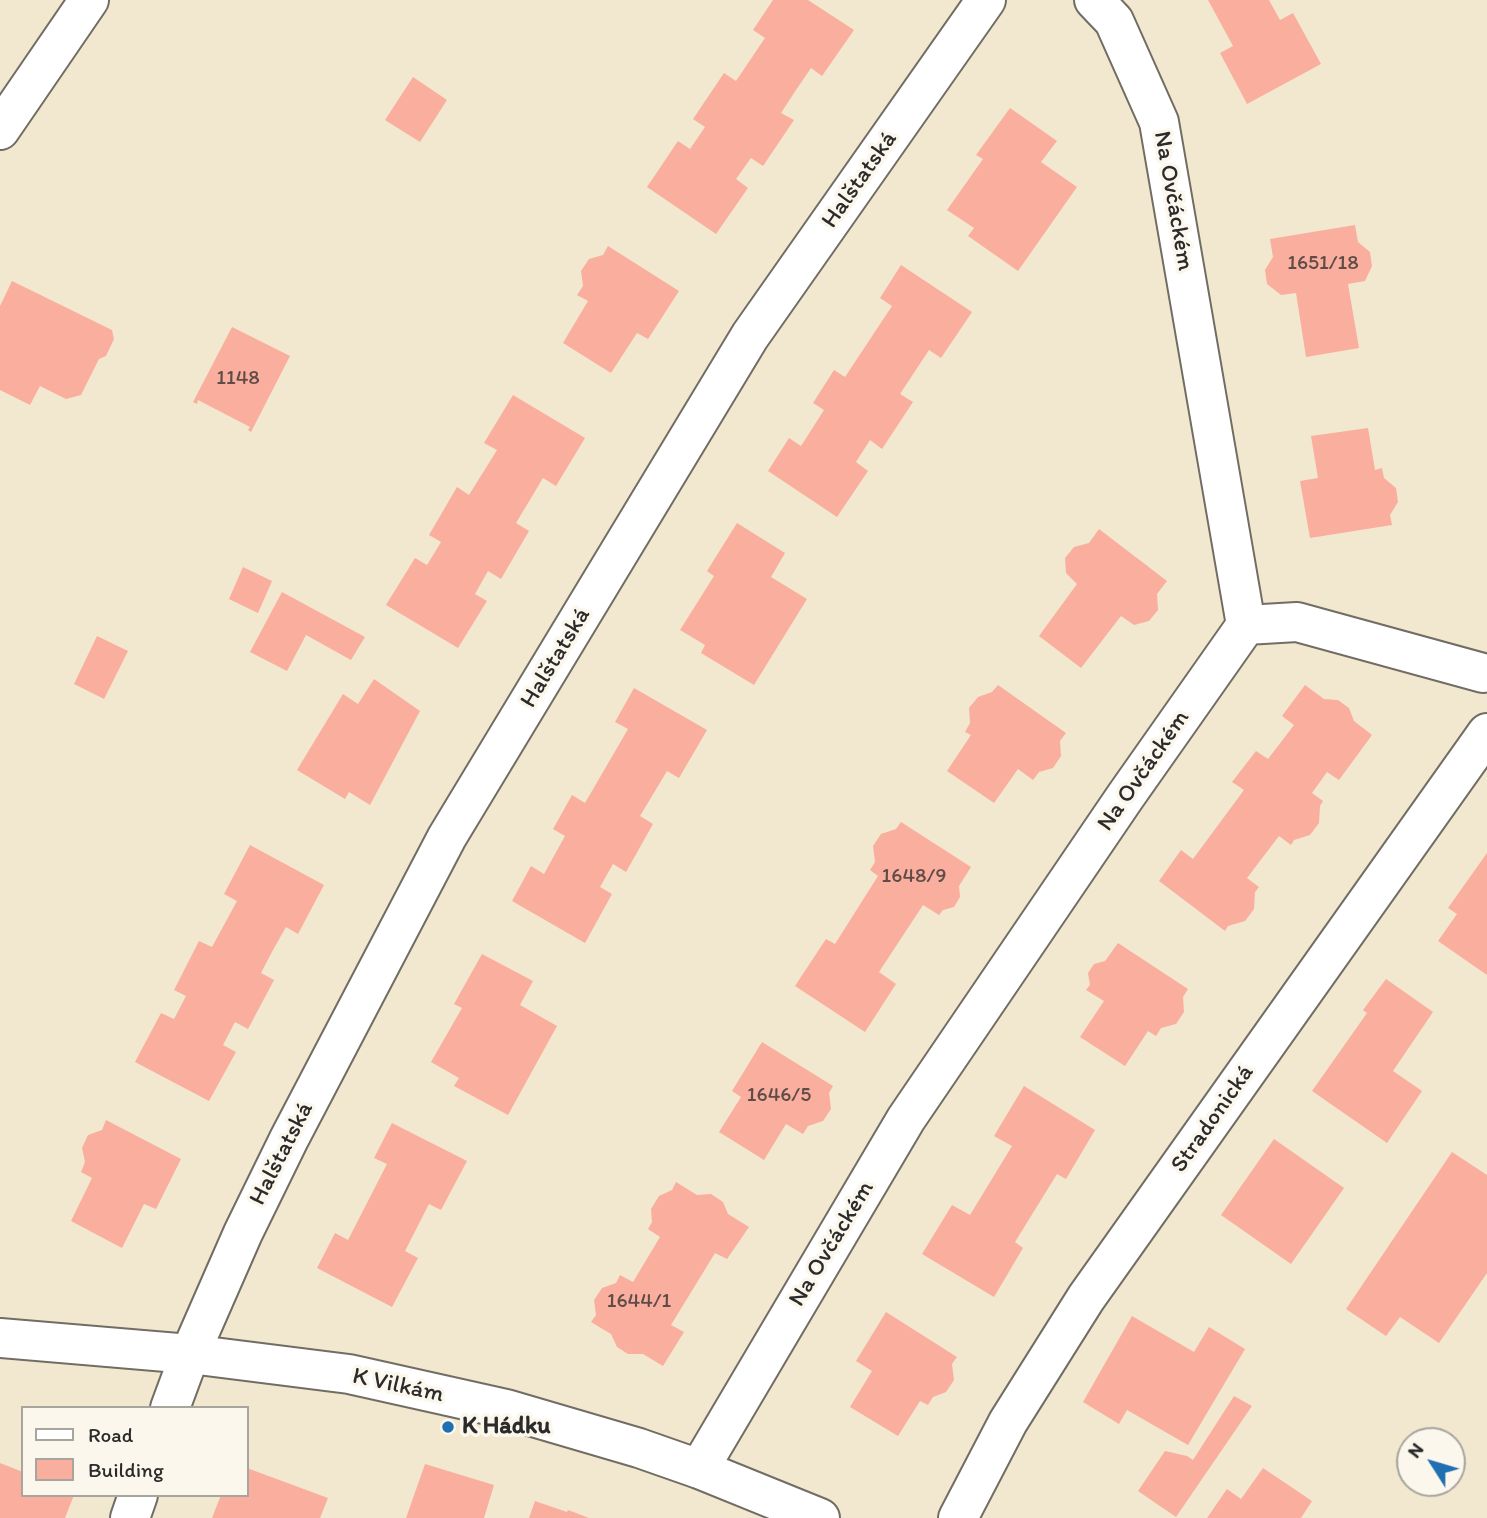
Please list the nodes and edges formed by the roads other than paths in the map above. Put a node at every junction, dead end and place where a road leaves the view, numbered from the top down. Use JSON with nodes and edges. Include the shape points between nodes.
{"nodes":[{"id":1,"x":89,"y":0,"type":"edge"},
{"id":2,"x":986,"y":0,"type":"edge"},
{"id":3,"x":1094,"y":0,"type":"edge"},
{"id":4,"x":0,"y":130,"type":"edge"},
{"id":5,"x":1246,"y":625,"type":"junction"},
{"id":6,"x":1483,"y":673,"type":"dead end"},
{"id":7,"x":1487,"y":733,"type":"edge"},
{"id":8,"x":0,"y":1338,"type":"edge"},
{"id":9,"x":190,"y":1354,"type":"junction"},
{"id":10,"x":171,"y":1406,"type":"edge"},
{"id":11,"x":699,"y":1469,"type":"junction"},
{"id":12,"x":137,"y":1497,"type":"edge"},
{"id":13,"x":130,"y":1518,"type":"edge"},
{"id":14,"x":820,"y":1518,"type":"edge"},
{"id":15,"x":958,"y":1518,"type":"edge"}],
"edges":[{"from":1,"to":4,"type":"street"},
{"from":2,"to":9,"type":"street","name":"Halštatská","via":[[750,337],[447,837],[289,1139]]},
{"from":3,"to":5,"type":"street","name":"Na Ovčáckém","via":[[1114,21],[1159,122]]},
{"from":5,"to":6,"type":"street","via":[[1297,622]]},
{"from":5,"to":11,"type":"street","name":"Na Ovčáckém","via":[[906,1119]]},
{"from":7,"to":15,"type":"street","name":"Stradonická","via":[[1086,1298],[1008,1422]]},
{"from":8,"to":9,"type":"street","name":"K Vilkám"},
{"from":9,"to":10,"type":"street","name":"Halštatská"},
{"from":9,"to":11,"type":"street","name":"K Vilkám","via":[[349,1374],[506,1409]]},
{"from":11,"to":14,"type":"street","name":"K Vilkám"},
{"from":12,"to":13,"type":"street"}]}
